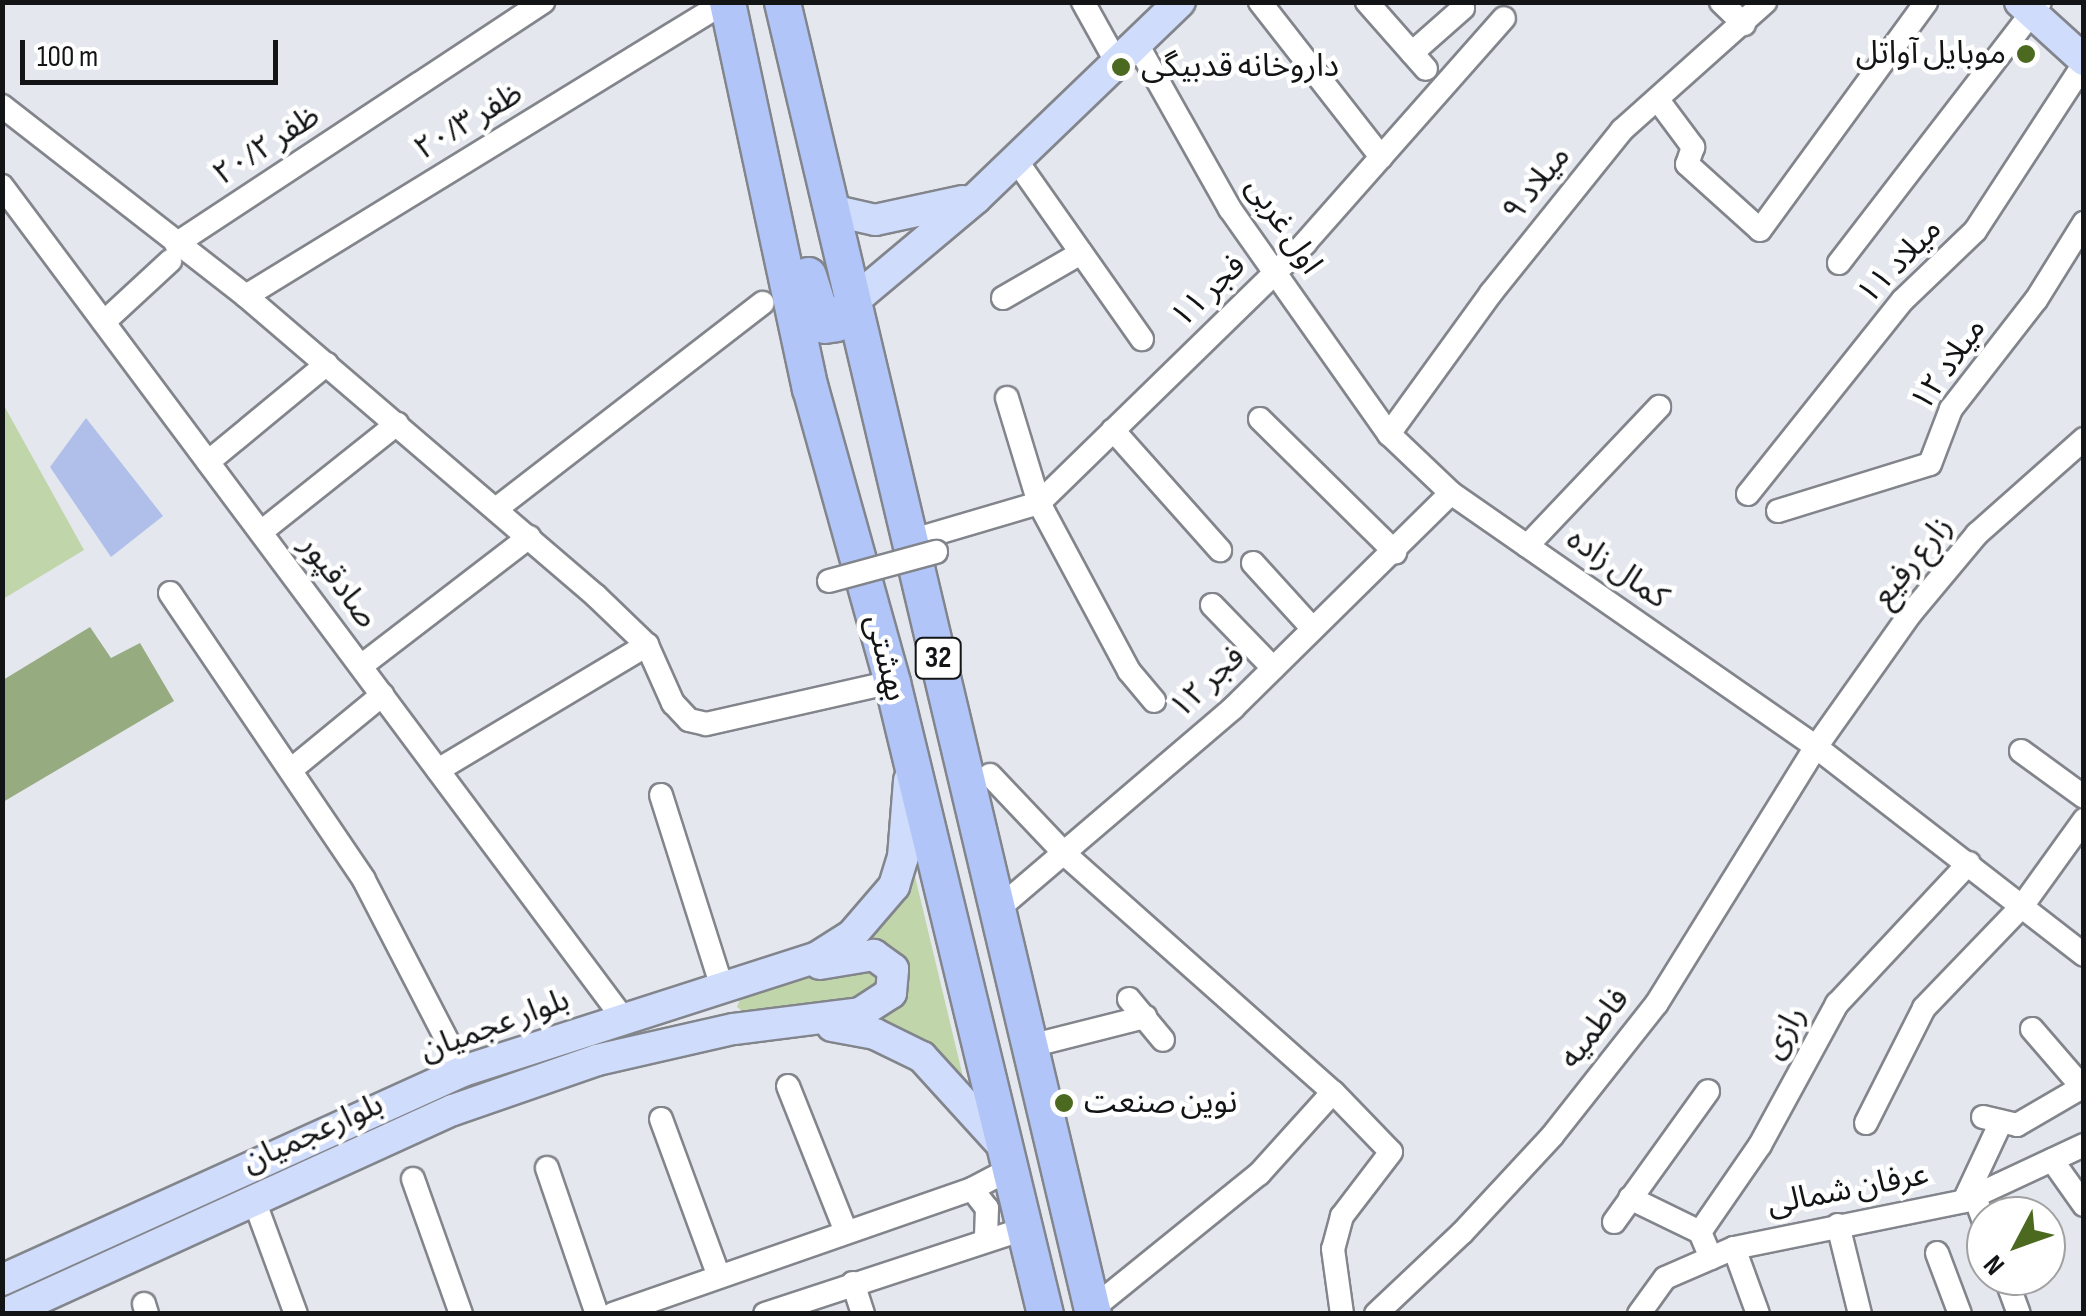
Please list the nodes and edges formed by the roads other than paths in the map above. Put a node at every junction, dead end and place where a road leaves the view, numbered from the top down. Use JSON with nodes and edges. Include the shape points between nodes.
{"nodes":[{"id":1,"x":543,"y":2,"type":"edge"},
{"id":2,"x":726,"y":2,"type":"edge"},
{"id":3,"x":782,"y":2,"type":"edge"},
{"id":4,"x":1083,"y":2,"type":"edge"},
{"id":5,"x":1180,"y":2,"type":"edge"},
{"id":6,"x":1260,"y":2,"type":"edge"},
{"id":7,"x":1367,"y":2,"type":"edge"},
{"id":8,"x":1721,"y":2,"type":"edge"},
{"id":9,"x":1765,"y":2,"type":"edge"},
{"id":10,"x":1926,"y":2,"type":"edge"},
{"id":11,"x":2030,"y":6,"type":"edge"},
{"id":12,"x":1464,"y":8,"type":"dead end"},
{"id":13,"x":1504,"y":18,"type":"dead end"},
{"id":14,"x":1744,"y":24,"type":"junction"},
{"id":15,"x":1127,"y":53,"type":"junction"},
{"id":16,"x":2084,"y":62,"type":"edge"},
{"id":17,"x":1658,"y":100,"type":"junction"},
{"id":18,"x":2,"y":106,"type":"edge"},
{"id":19,"x":764,"y":157,"type":"junction"},
{"id":20,"x":1381,"y":157,"type":"junction"},
{"id":21,"x":1016,"y":160,"type":"junction"},
{"id":22,"x":2,"y":186,"type":"edge"},
{"id":23,"x":976,"y":198,"type":"junction"},
{"id":24,"x":831,"y":210,"type":"junction"},
{"id":25,"x":2084,"y":224,"type":"edge"},
{"id":26,"x":173,"y":253,"type":"junction"},
{"id":27,"x":1081,"y":253,"type":"junction"},
{"id":28,"x":1839,"y":263,"type":"dead end"},
{"id":29,"x":1274,"y":274,"type":"junction"},
{"id":30,"x":246,"y":296,"type":"junction"},
{"id":31,"x":1003,"y":298,"type":"dead end"},
{"id":32,"x":762,"y":303,"type":"dead end"},
{"id":33,"x":851,"y":303,"type":"junction"},
{"id":34,"x":104,"y":322,"type":"junction"},
{"id":35,"x":1142,"y":339,"type":"dead end"},
{"id":36,"x":327,"y":364,"type":"junction"},
{"id":37,"x":871,"y":383,"type":"junction"},
{"id":38,"x":810,"y":388,"type":"junction"},
{"id":39,"x":1007,"y":398,"type":"dead end"},
{"id":40,"x":1658,"y":407,"type":"dead end"},
{"id":41,"x":1260,"y":419,"type":"dead end"},
{"id":42,"x":397,"y":424,"type":"junction"},
{"id":43,"x":1114,"y":430,"type":"junction"},
{"id":44,"x":1390,"y":434,"type":"junction"},
{"id":45,"x":2084,"y":439,"type":"edge"},
{"id":46,"x":208,"y":462,"type":"junction"},
{"id":47,"x":1451,"y":493,"type":"junction"},
{"id":48,"x":1748,"y":494,"type":"dead end"},
{"id":49,"x":1039,"y":502,"type":"junction"},
{"id":50,"x":496,"y":510,"type":"junction"},
{"id":51,"x":1778,"y":511,"type":"dead end"},
{"id":52,"x":261,"y":532,"type":"junction"},
{"id":53,"x":529,"y":537,"type":"junction"},
{"id":54,"x":1527,"y":546,"type":"junction"},
{"id":55,"x":923,"y":547,"type":"junction"},
{"id":56,"x":1220,"y":550,"type":"dead end"},
{"id":57,"x":1395,"y":552,"type":"junction"},
{"id":58,"x":1253,"y":563,"type":"dead end"},
{"id":59,"x":829,"y":581,"type":"dead end"},
{"id":60,"x":170,"y":593,"type":"dead end"},
{"id":61,"x":1212,"y":606,"type":"dead end"},
{"id":62,"x":1313,"y":629,"type":"junction"},
{"id":63,"x":647,"y":645,"type":"junction"},
{"id":64,"x":361,"y":666,"type":"junction"},
{"id":65,"x":1273,"y":668,"type":"junction"},
{"id":66,"x":892,"y":682,"type":"junction"},
{"id":67,"x":382,"y":695,"type":"junction"},
{"id":68,"x":1154,"y":701,"type":"dead end"},
{"id":69,"x":1816,"y":747,"type":"junction"},
{"id":70,"x":2022,"y":752,"type":"dead end"},
{"id":71,"x":292,"y":769,"type":"junction"},
{"id":72,"x":910,"y":769,"type":"junction"},
{"id":73,"x":438,"y":770,"type":"junction"},
{"id":74,"x":990,"y":775,"type":"dead end"},
{"id":75,"x":661,"y":795,"type":"dead end"},
{"id":76,"x":2084,"y":797,"type":"edge"},
{"id":77,"x":2084,"y":820,"type":"edge"},
{"id":78,"x":1067,"y":856,"type":"junction"},
{"id":79,"x":1969,"y":863,"type":"junction"},
{"id":80,"x":2024,"y":905,"type":"junction"},
{"id":81,"x":998,"y":909,"type":"junction"},
{"id":82,"x":2084,"y":955,"type":"edge"},
{"id":83,"x":774,"y":976,"type":"junction"},
{"id":84,"x":723,"y":990,"type":"junction"},
{"id":85,"x":622,"y":1016,"type":"junction"},
{"id":86,"x":778,"y":1024,"type":"junction"},
{"id":87,"x":734,"y":1029,"type":"junction"},
{"id":88,"x":2032,"y":1029,"type":"dead end"},
{"id":89,"x":1164,"y":1040,"type":"dead end"},
{"id":90,"x":1030,"y":1046,"type":"junction"},
{"id":91,"x":463,"y":1072,"type":"junction"},
{"id":92,"x":788,"y":1086,"type":"dead end"},
{"id":93,"x":2083,"y":1086,"type":"edge"},
{"id":94,"x":1334,"y":1092,"type":"junction"},
{"id":95,"x":1708,"y":1092,"type":"dead end"},
{"id":96,"x":661,"y":1118,"type":"dead end"},
{"id":97,"x":1866,"y":1123,"type":"dead end"},
{"id":98,"x":2084,"y":1145,"type":"edge"},
{"id":99,"x":1006,"y":1158,"type":"junction"},
{"id":100,"x":2052,"y":1160,"type":"junction"},
{"id":101,"x":547,"y":1168,"type":"dead end"},
{"id":102,"x":413,"y":1180,"type":"dead end"},
{"id":103,"x":972,"y":1189,"type":"junction"},
{"id":104,"x":1971,"y":1196,"type":"edge"},
{"id":105,"x":1976,"y":1196,"type":"edge"},
{"id":106,"x":1630,"y":1198,"type":"junction"},
{"id":107,"x":254,"y":1200,"type":"junction"},
{"id":108,"x":1966,"y":1200,"type":"edge"},
{"id":109,"x":2084,"y":1205,"type":"edge"},
{"id":110,"x":1614,"y":1222,"type":"dead end"},
{"id":111,"x":1838,"y":1225,"type":"junction"},
{"id":112,"x":1024,"y":1229,"type":"junction"},
{"id":113,"x":846,"y":1232,"type":"junction"},
{"id":114,"x":1700,"y":1232,"type":"junction"},
{"id":115,"x":986,"y":1237,"type":"junction"},
{"id":116,"x":1734,"y":1248,"type":"junction"},
{"id":117,"x":1936,"y":1253,"type":"dead end"},
{"id":118,"x":1711,"y":1258,"type":"junction"},
{"id":119,"x":719,"y":1276,"type":"junction"},
{"id":120,"x":2,"y":1280,"type":"edge"},
{"id":121,"x":854,"y":1283,"type":"junction"},
{"id":122,"x":1093,"y":1311,"type":"edge"},
{"id":123,"x":5,"y":1314,"type":"edge"},
{"id":124,"x":296,"y":1314,"type":"edge"},
{"id":125,"x":461,"y":1314,"type":"edge"},
{"id":126,"x":597,"y":1314,"type":"edge"},
{"id":127,"x":613,"y":1314,"type":"edge"},
{"id":128,"x":765,"y":1314,"type":"edge"},
{"id":129,"x":863,"y":1314,"type":"edge"},
{"id":130,"x":1045,"y":1314,"type":"edge"},
{"id":131,"x":1342,"y":1314,"type":"edge"},
{"id":132,"x":1376,"y":1314,"type":"edge"},
{"id":133,"x":1638,"y":1314,"type":"edge"},
{"id":134,"x":1758,"y":1314,"type":"edge"},
{"id":135,"x":1860,"y":1314,"type":"edge"},
{"id":136,"x":1960,"y":1314,"type":"edge"}],
"edges":[{"from":1,"to":26,"type":"street","name":"ظفر ۲۰/۲"},
{"from":2,"to":19,"type":"highway","name":"بهشتی","number":"32"},
{"from":2,"to":30,"type":"street","name":"ظفر ۲۰/۳"},
{"from":3,"to":24,"type":"highway","name":"بهشتی","number":"32"},
{"from":4,"to":15,"type":"street","name":"اول غربی"},
{"from":5,"to":15,"type":"main road"},
{"from":6,"to":20,"type":"street"},
{"from":7,"to":12,"type":"street","via":[[1419,62]]},
{"from":8,"to":14,"type":"street"},
{"from":9,"to":14,"type":"street","name":"میلاد ۹"},
{"from":10,"to":17,"type":"street","via":[[1760,230],[1687,164],[1693,146]]},
{"from":11,"to":16,"type":"main road"},
{"from":11,"to":28,"type":"street"},
{"from":13,"to":20,"type":"street","name":"فجر ۱۱"},
{"from":14,"to":17,"type":"street","name":"میلاد ۹"},
{"from":15,"to":21,"type":"main road"},
{"from":15,"to":29,"type":"street","name":"اول غربی"},
{"from":16,"to":48,"type":"street","name":"میلاد ۱۱","via":[[1975,231],[1904,300]]},
{"from":17,"to":44,"type":"street","name":"میلاد ۹","via":[[1622,130],[1491,293]]},
{"from":18,"to":26,"type":"street"},
{"from":19,"to":33,"type":"highway","via":[[793,216],[819,321],[836,323]]},
{"from":19,"to":38,"type":"highway","name":"بهشتی","number":"32"},
{"from":20,"to":29,"type":"street","name":"فجر ۱۱"},
{"from":21,"to":23,"type":"main road"},
{"from":21,"to":27,"type":"street"},
{"from":22,"to":34,"type":"street","name":"صادقپور"},
{"from":23,"to":24,"type":"main road","via":[[876,220]]},
{"from":23,"to":33,"type":"main road"},
{"from":24,"to":33,"type":"highway","name":"بهشتی","number":"32"},
{"from":25,"to":51,"type":"street","name":"میلاد ۱۲","via":[[2036,300],[1950,409],[1930,464]]},
{"from":26,"to":30,"type":"street"},
{"from":26,"to":34,"type":"street","name":"ظفر ۲۰/۲"},
{"from":27,"to":31,"type":"street"},
{"from":27,"to":35,"type":"street"},
{"from":29,"to":43,"type":"street","name":"فجر ۱۱"},
{"from":29,"to":44,"type":"street","name":"اول غربی"},
{"from":30,"to":36,"type":"street"},
{"from":32,"to":50,"type":"street"},
{"from":33,"to":37,"type":"highway","name":"بهشتی","number":"32"},
{"from":34,"to":46,"type":"street","name":"صادقپور"},
{"from":36,"to":42,"type":"street"},
{"from":36,"to":46,"type":"street"},
{"from":37,"to":38,"type":"highway","via":[[858,369],[834,361],[821,366]]},
{"from":37,"to":55,"type":"highway","name":"بهشتی","number":"32"},
{"from":38,"to":66,"type":"highway","name":"بهشتی","number":"32"},
{"from":39,"to":49,"type":"street"},
{"from":40,"to":54,"type":"street"},
{"from":41,"to":57,"type":"street"},
{"from":42,"to":50,"type":"street"},
{"from":42,"to":52,"type":"street"},
{"from":43,"to":49,"type":"street","name":"فجر ۱۱"},
{"from":43,"to":56,"type":"street"},
{"from":44,"to":47,"type":"street","name":"کمال زاده"},
{"from":45,"to":69,"type":"street","name":"زارع رفیع","via":[[1976,534],[1910,613]]},
{"from":46,"to":52,"type":"street","name":"صادقپور"},
{"from":47,"to":54,"type":"street","name":"کمال زاده"},
{"from":47,"to":57,"type":"street","name":"فجر ۱۲"},
{"from":49,"to":55,"type":"street","name":"فجر ۱۱"},
{"from":49,"to":68,"type":"street","via":[[1129,671]]},
{"from":50,"to":53,"type":"street"},
{"from":52,"to":64,"type":"street","name":"صادقپور"},
{"from":53,"to":63,"type":"street"},
{"from":53,"to":64,"type":"street"},
{"from":54,"to":69,"type":"street","name":"کمال زاده"},
{"from":55,"to":59,"type":"street","name":"فجر ۱۱","bridge":true},
{"from":55,"to":81,"type":"highway","name":"بهشتی","number":"32"},
{"from":57,"to":62,"type":"street","name":"فجر ۱۲"},
{"from":58,"to":62,"type":"street"},
{"from":60,"to":71,"type":"street"},
{"from":61,"to":65,"type":"street"},
{"from":62,"to":65,"type":"street","name":"فجر ۱۲"},
{"from":63,"to":66,"type":"street","via":[[672,703],[698,724]]},
{"from":63,"to":73,"type":"street"},
{"from":64,"to":67,"type":"street","name":"صادقپور"},
{"from":65,"to":78,"type":"street","name":"فجر ۱۲"},
{"from":66,"to":72,"type":"highway","name":"بهشتی","number":"32"},
{"from":67,"to":71,"type":"street"},
{"from":67,"to":73,"type":"street","name":"صادقپور"},
{"from":69,"to":79,"type":"street","name":"کمال زاده"},
{"from":69,"to":132,"type":"street","name":"فاطمیه","via":[[1657,1003],[1552,1136]]},
{"from":70,"to":76,"type":"street"},
{"from":71,"to":91,"type":"street","via":[[364,880]]},
{"from":72,"to":83,"type":"main road","name":"بلوار عجمیان","via":[[894,886],[852,936]]},
{"from":72,"to":99,"type":"highway","name":"بهشتی","number":"32"},
{"from":73,"to":85,"type":"street","name":"صادقپور"},
{"from":74,"to":78,"type":"street"},
{"from":75,"to":84,"type":"street"},
{"from":77,"to":80,"type":"street"},
{"from":78,"to":81,"type":"street","name":"فجر ۱۲"},
{"from":78,"to":94,"type":"street"},
{"from":79,"to":80,"type":"street","name":"کمال زاده"},
{"from":79,"to":114,"type":"street","name":"رازی","via":[[1838,1004],[1760,1145]]},
{"from":80,"to":82,"type":"street","name":"کمال زاده"},
{"from":80,"to":97,"type":"street","via":[[1924,1008]]},
{"from":81,"to":90,"type":"highway","name":"بهشتی","number":"32"},
{"from":83,"to":84,"type":"main road","name":"بلوار عجمیان"},
{"from":83,"to":86,"type":"main road","via":[[874,954],[886,960],[894,980],[876,1008]]},
{"from":84,"to":85,"type":"main road","name":"بلوار عجمیان"},
{"from":84,"to":87,"type":"main road"},
{"from":85,"to":91,"type":"main road","name":"بلوار عجمیان"},
{"from":86,"to":87,"type":"main road","name":"بلوارعجمیان"},
{"from":86,"to":99,"type":"main road","via":[[842,1026],[897,1042],[944,1077]]},
{"from":87,"to":107,"type":"main road","name":"بلوارعجمیان","via":[[597,1060],[453,1110]]},
{"from":88,"to":93,"type":"street"},
{"from":89,"to":90,"type":"street","via":[[1137,1008]]},
{"from":90,"to":122,"type":"highway","name":"بهشتی","number":"32"},
{"from":91,"to":120,"type":"main road","name":"بلوار عجمیان"},
{"from":92,"to":113,"type":"street"},
{"from":93,"to":104,"type":"street","via":[[2018,1124],[1991,1120]]},
{"from":94,"to":122,"type":"street","via":[[1259,1174]]},
{"from":94,"to":131,"type":"street","via":[[1390,1152],[1342,1216],[1333,1248]]},
{"from":95,"to":106,"type":"street"},
{"from":96,"to":119,"type":"street"},
{"from":98,"to":100,"type":"street","name":"عرفان شمالی"},
{"from":99,"to":103,"type":"street"},
{"from":99,"to":112,"type":"highway","name":"بهشتی","number":"32"},
{"from":100,"to":105,"type":"street","name":"عرفان شمالی"},
{"from":100,"to":109,"type":"street"},
{"from":101,"to":126,"type":"street"},
{"from":102,"to":125,"type":"street"},
{"from":103,"to":113,"type":"street"},
{"from":103,"to":115,"type":"street","via":[[987,1208]]},
{"from":106,"to":110,"type":"street"},
{"from":106,"to":114,"type":"street"},
{"from":107,"to":123,"type":"main road","name":"بلوارعجمیان"},
{"from":107,"to":124,"type":"street"},
{"from":108,"to":111,"type":"street","name":"عرفان شمالی"},
{"from":111,"to":116,"type":"street","name":"عرفان شمالی"},
{"from":111,"to":135,"type":"street"},
{"from":112,"to":115,"type":"street"},
{"from":112,"to":130,"type":"highway","name":"بهشتی","number":"32"},
{"from":113,"to":119,"type":"street"},
{"from":114,"to":118,"type":"street"},
{"from":115,"to":121,"type":"street"},
{"from":116,"to":118,"type":"street","name":"عرفان شمالی"},
{"from":116,"to":134,"type":"street"},
{"from":117,"to":136,"type":"street"},
{"from":118,"to":133,"type":"street","name":"عرفان شمالی","via":[[1666,1278]]},
{"from":119,"to":127,"type":"street"},
{"from":121,"to":128,"type":"street"},
{"from":121,"to":129,"type":"street"}]}
